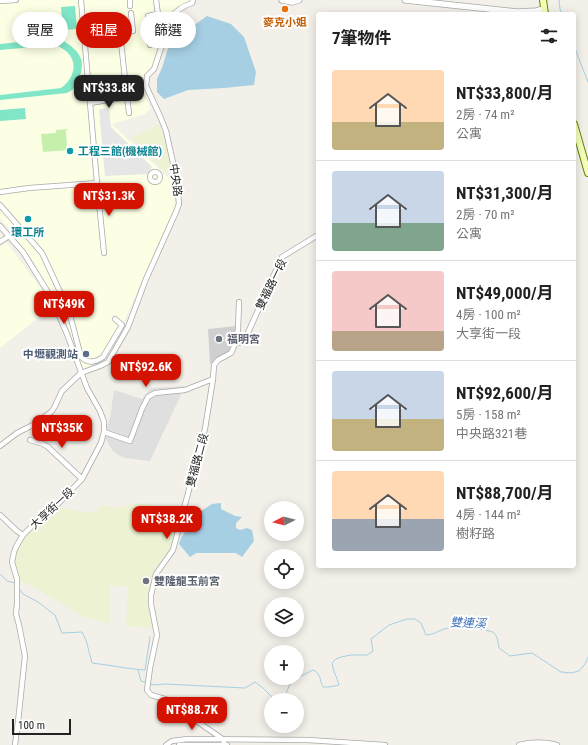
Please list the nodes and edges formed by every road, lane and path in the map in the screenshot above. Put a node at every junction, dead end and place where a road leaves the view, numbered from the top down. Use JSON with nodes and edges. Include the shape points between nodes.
{"nodes":[{"id":1,"x":16,"y":0,"type":"edge"},
{"id":2,"x":81,"y":0,"type":"edge"},
{"id":3,"x":130,"y":0,"type":"edge"},
{"id":4,"x":156,"y":0,"type":"edge"},
{"id":5,"x":193,"y":0,"type":"edge"},
{"id":6,"x":282,"y":0,"type":"edge"},
{"id":7,"x":299,"y":0,"type":"edge"},
{"id":8,"x":405,"y":0,"type":"edge"},
{"id":9,"x":543,"y":0,"type":"edge"},
{"id":10,"x":0,"y":2,"type":"edge"},
{"id":11,"x":130,"y":6,"type":"dead end"},
{"id":12,"x":158,"y":12,"type":"edge"},
{"id":13,"x":545,"y":12,"type":"edge"},
{"id":14,"x":132,"y":22,"type":"edge"},
{"id":15,"x":132,"y":31,"type":"edge"},
{"id":16,"x":122,"y":48,"type":"edge"},
{"id":17,"x":127,"y":97,"type":"junction"},
{"id":18,"x":90,"y":103,"type":"junction"},
{"id":19,"x":129,"y":113,"type":"dead end"},
{"id":20,"x":576,"y":131,"type":"edge"},
{"id":21,"x":588,"y":173,"type":"edge"},
{"id":22,"x":97,"y":183,"type":"junction"},
{"id":23,"x":0,"y":192,"type":"edge"},
{"id":24,"x":0,"y":205,"type":"edge"},
{"id":25,"x":0,"y":226,"type":"edge"},
{"id":26,"x":9,"y":236,"type":"junction"},
{"id":27,"x":316,"y":236,"type":"edge"},
{"id":28,"x":0,"y":242,"type":"edge"},
{"id":29,"x":104,"y":253,"type":"dead end"},
{"id":30,"x":239,"y":302,"type":"dead end"},
{"id":31,"x":115,"y":319,"type":"dead end"},
{"id":32,"x":236,"y":342,"type":"junction"},
{"id":33,"x":81,"y":373,"type":"junction"},
{"id":34,"x":214,"y":379,"type":"junction"},
{"id":35,"x":104,"y":432,"type":"junction"},
{"id":36,"x":30,"y":440,"type":"dead end"},
{"id":37,"x":0,"y":446,"type":"edge"},
{"id":38,"x":82,"y":479,"type":"junction"},
{"id":39,"x":0,"y":515,"type":"edge"},
{"id":40,"x":23,"y":535,"type":"junction"},
{"id":41,"x":224,"y":742,"type":"edge"},
{"id":42,"x":15,"y":745,"type":"edge"},
{"id":43,"x":166,"y":745,"type":"edge"},
{"id":44,"x":179,"y":745,"type":"edge"},
{"id":45,"x":227,"y":745,"type":"edge"},
{"id":46,"x":385,"y":745,"type":"edge"},
{"id":47,"x":519,"y":745,"type":"edge"},
{"id":48,"x":557,"y":745,"type":"edge"}],
"edges":[{"from":1,"to":10,"type":"street"},
{"from":2,"to":18,"type":"street"},
{"from":3,"to":11,"type":"street"},
{"from":4,"to":12,"type":"street"},
{"from":5,"to":33,"type":"street","name":"中央路","via":[[171,18],[154,70],[147,76],[146,86],[166,131],[178,181],[179,204],[146,278],[128,327],[108,362]]},
{"from":6,"to":7,"type":"street"},
{"from":8,"to":13,"type":"street"},
{"from":9,"to":13,"type":"main road"},
{"from":14,"to":15,"type":"street"},
{"from":16,"to":17,"type":"street"},
{"from":17,"to":18,"type":"street"},
{"from":17,"to":19,"type":"street"},
{"from":18,"to":22,"type":"street"},
{"from":20,"to":21,"type":"main road"},
{"from":22,"to":23,"type":"street"},
{"from":22,"to":29,"type":"street"},
{"from":24,"to":31,"type":"street","via":[[42,253],[70,316],[82,357],[88,362],[103,357],[122,325]]},
{"from":25,"to":26,"type":"street"},
{"from":26,"to":28,"type":"street"},
{"from":26,"to":33,"type":"street","via":[[23,252],[51,297]]},
{"from":27,"to":32,"type":"street","name":"雙福路一段","via":[[282,257],[246,337],[240,343]]},
{"from":30,"to":32,"type":"street"},
{"from":32,"to":34,"type":"street","name":"雙福路二段","via":[[231,353],[214,365]]},
{"from":33,"to":35,"type":"street","via":[[100,411]]},
{"from":33,"to":37,"type":"street","via":[[62,391],[51,412]]},
{"from":34,"to":35,"type":"street","via":[[185,390],[155,393],[148,397],[130,441]]},
{"from":34,"to":41,"type":"street","name":"雙福路二段","via":[[205,429],[173,550],[156,574],[151,604],[157,635],[147,690],[168,700]]},
{"from":35,"to":38,"type":"street","name":"大享街一段"},
{"from":36,"to":38,"type":"street","via":[[48,447]]},
{"from":38,"to":40,"type":"street","name":"大享街一段","via":[[57,506]]},
{"from":39,"to":40,"type":"street"},
{"from":40,"to":42,"type":"street","name":"大享街一段","via":[[13,558],[17,579],[16,614],[25,656]]},
{"from":41,"to":43,"type":"street","via":[[188,739],[172,741]]},
{"from":41,"to":44,"type":"street"},
{"from":41,"to":45,"type":"street"},
{"from":41,"to":46,"type":"street","via":[[308,740]]},
{"from":47,"to":48,"type":"street"}]}
